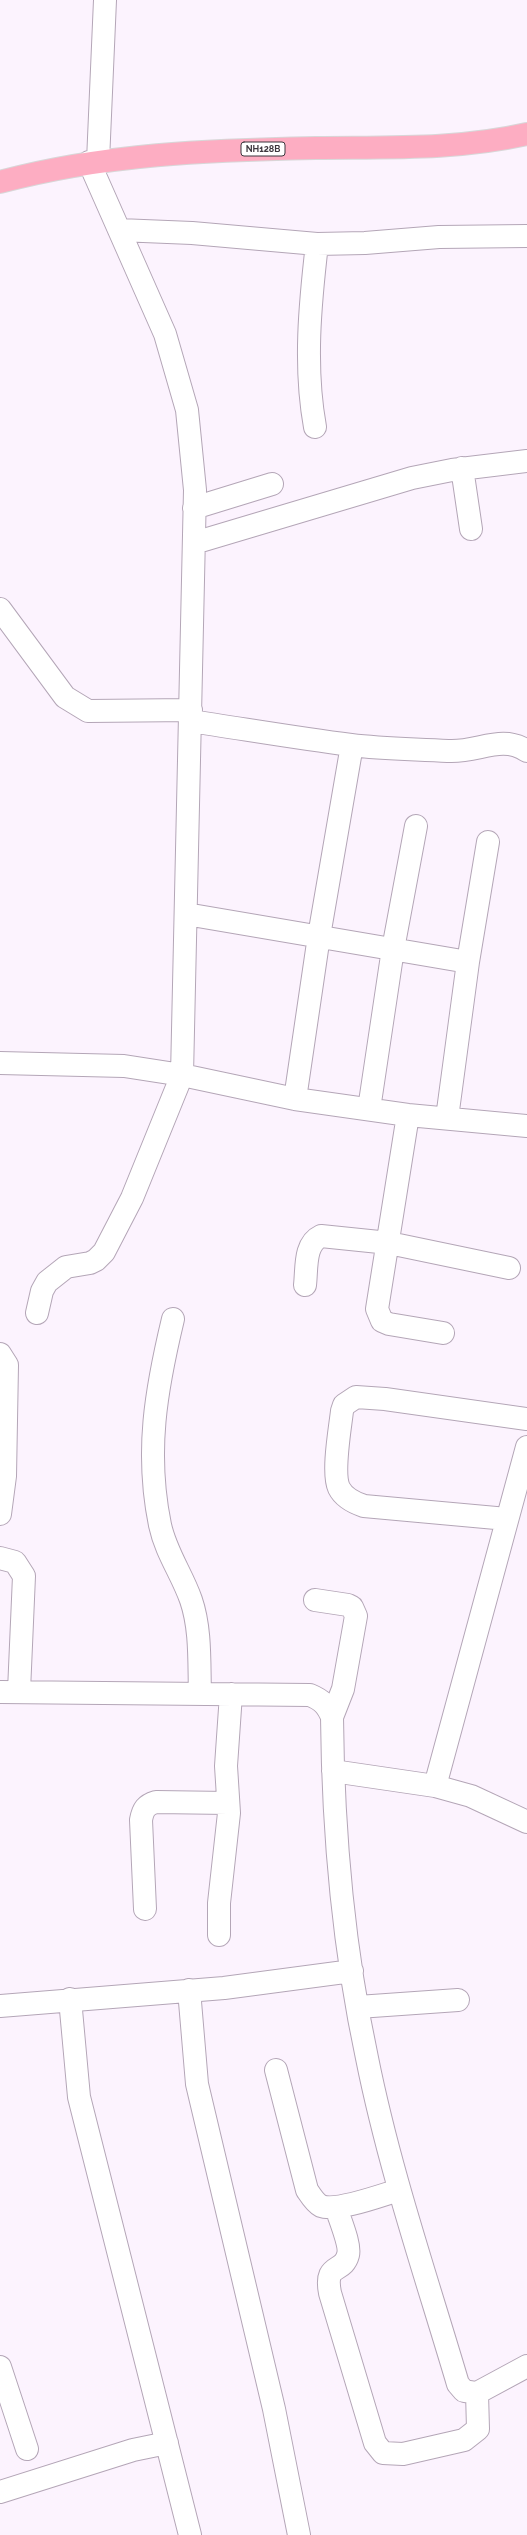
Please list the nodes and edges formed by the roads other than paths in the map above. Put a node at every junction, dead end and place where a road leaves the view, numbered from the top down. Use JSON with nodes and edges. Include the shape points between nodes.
{"nodes":[{"id":1,"x":106,"y":0,"type":"edge"},
{"id":2,"x":527,"y":134,"type":"edge"},
{"id":3,"x":93,"y":161,"type":"junction"},
{"id":4,"x":0,"y":182,"type":"edge"},
{"id":5,"x":119,"y":230,"type":"junction"},
{"id":6,"x":527,"y":236,"type":"edge"},
{"id":7,"x":317,"y":244,"type":"junction"},
{"id":8,"x":315,"y":427,"type":"dead end"},
{"id":9,"x":527,"y":461,"type":"edge"},
{"id":10,"x":462,"y":468,"type":"junction"},
{"id":11,"x":272,"y":484,"type":"dead end"},
{"id":12,"x":194,"y":508,"type":"junction"},
{"id":13,"x":471,"y":529,"type":"dead end"},
{"id":14,"x":194,"y":543,"type":"junction"},
{"id":15,"x":0,"y":609,"type":"edge"},
{"id":16,"x":191,"y":715,"type":"junction"},
{"id":17,"x":352,"y":745,"type":"junction"},
{"id":18,"x":527,"y":751,"type":"edge"},
{"id":19,"x":416,"y":826,"type":"dead end"},
{"id":20,"x":488,"y":842,"type":"dead end"},
{"id":21,"x":186,"y":914,"type":"junction"},
{"id":22,"x":319,"y":936,"type":"junction"},
{"id":23,"x":393,"y":949,"type":"junction"},
{"id":24,"x":468,"y":962,"type":"junction"},
{"id":25,"x":0,"y":1063,"type":"edge"},
{"id":26,"x":182,"y":1075,"type":"junction"},
{"id":27,"x":295,"y":1099,"type":"junction"},
{"id":28,"x":369,"y":1109,"type":"junction"},
{"id":29,"x":408,"y":1115,"type":"junction"},
{"id":30,"x":447,"y":1118,"type":"junction"},
{"id":31,"x":526,"y":1121,"type":"edge"},
{"id":32,"x":389,"y":1243,"type":"junction"},
{"id":33,"x":509,"y":1268,"type":"dead end"},
{"id":34,"x":305,"y":1285,"type":"dead end"},
{"id":35,"x":37,"y":1313,"type":"dead end"},
{"id":36,"x":173,"y":1318,"type":"dead end"},
{"id":37,"x":443,"y":1333,"type":"dead end"},
{"id":38,"x":0,"y":1354,"type":"edge"},
{"id":39,"x":527,"y":1419,"type":"edge"},
{"id":40,"x":527,"y":1447,"type":"edge"},
{"id":41,"x":0,"y":1514,"type":"edge"},
{"id":42,"x":508,"y":1519,"type":"junction"},
{"id":43,"x":0,"y":1558,"type":"edge"},
{"id":44,"x":315,"y":1600,"type":"dead end"},
{"id":45,"x":10,"y":1691,"type":"edge"},
{"id":46,"x":200,"y":1694,"type":"junction"},
{"id":47,"x":231,"y":1694,"type":"junction"},
{"id":48,"x":332,"y":1717,"type":"junction"},
{"id":49,"x":333,"y":1771,"type":"junction"},
{"id":50,"x":435,"y":1786,"type":"junction"},
{"id":51,"x":228,"y":1803,"type":"junction"},
{"id":52,"x":527,"y":1822,"type":"edge"},
{"id":53,"x":145,"y":1908,"type":"dead end"},
{"id":54,"x":219,"y":1935,"type":"dead end"},
{"id":55,"x":352,"y":1971,"type":"junction"},
{"id":56,"x":189,"y":1990,"type":"junction"},
{"id":57,"x":70,"y":1999,"type":"junction"},
{"id":58,"x":458,"y":2000,"type":"dead end"},
{"id":59,"x":0,"y":2006,"type":"edge"},
{"id":60,"x":358,"y":2007,"type":"junction"},
{"id":61,"x":276,"y":2070,"type":"dead end"},
{"id":62,"x":400,"y":2190,"type":"junction"},
{"id":63,"x":336,"y":2207,"type":"junction"},
{"id":64,"x":527,"y":2366,"type":"edge"},
{"id":65,"x":0,"y":2367,"type":"edge"},
{"id":66,"x":477,"y":2393,"type":"junction"},
{"id":67,"x":167,"y":2443,"type":"junction"},
{"id":68,"x":27,"y":2449,"type":"dead end"},
{"id":69,"x":0,"y":2492,"type":"edge"},
{"id":70,"x":190,"y":2535,"type":"edge"},
{"id":71,"x":299,"y":2535,"type":"edge"}],
"edges":[{"from":1,"to":3,"type":"street"},
{"from":2,"to":3,"type":"highway","number":"NH128B","via":[[438,146],[182,151]]},
{"from":3,"to":4,"type":"highway","number":"NH128B"},
{"from":3,"to":5,"type":"street"},
{"from":5,"to":7,"type":"street","via":[[192,233]]},
{"from":5,"to":12,"type":"street","via":[[165,334],[187,410]]},
{"from":6,"to":7,"type":"street","via":[[439,237],[365,244]]},
{"from":7,"to":8,"type":"street","via":[[310,321],[311,406]]},
{"from":9,"to":10,"type":"street"},
{"from":10,"to":13,"type":"street"},
{"from":10,"to":14,"type":"street","via":[[372,489]]},
{"from":11,"to":12,"type":"street"},
{"from":12,"to":14,"type":"street"},
{"from":14,"to":16,"type":"street"},
{"from":15,"to":16,"type":"street","via":[[65,697],[77,707],[88,711]]},
{"from":16,"to":17,"type":"street"},
{"from":16,"to":21,"type":"street"},
{"from":17,"to":18,"type":"street","via":[[457,752],[506,742]]},
{"from":17,"to":22,"type":"street"},
{"from":19,"to":23,"type":"street"},
{"from":20,"to":24,"type":"street"},
{"from":21,"to":22,"type":"street"},
{"from":21,"to":26,"type":"street"},
{"from":22,"to":23,"type":"street"},
{"from":22,"to":27,"type":"street"},
{"from":23,"to":24,"type":"street"},
{"from":23,"to":28,"type":"street"},
{"from":24,"to":30,"type":"street"},
{"from":25,"to":26,"type":"street","via":[[124,1066]]},
{"from":26,"to":27,"type":"street"},
{"from":26,"to":35,"type":"street","via":[[132,1198],[104,1252],[90,1263],[66,1267],[47,1282]]},
{"from":27,"to":28,"type":"street"},
{"from":28,"to":29,"type":"street"},
{"from":29,"to":30,"type":"street"},
{"from":29,"to":32,"type":"street"},
{"from":30,"to":31,"type":"street"},
{"from":32,"to":33,"type":"street"},
{"from":32,"to":34,"type":"street","via":[[321,1236],[310,1245]]},
{"from":32,"to":37,"type":"street","via":[[377,1309],[382,1321]]},
{"from":36,"to":46,"type":"street","via":[[154,1410],[151,1449],[153,1481],[160,1526],[169,1557],[189,1595],[195,1617],[199,1645]]},
{"from":38,"to":41,"type":"street","via":[[7,1365],[5,1476]]},
{"from":39,"to":42,"type":"street","via":[[356,1397],[344,1405],[342,1411],[337,1477],[339,1488],[354,1502],[364,1506]]},
{"from":40,"to":42,"type":"street"},
{"from":42,"to":50,"type":"street"},
{"from":43,"to":45,"type":"street","via":[[15,1562],[21,1567],[26,1584]]},
{"from":44,"to":48,"type":"street","via":[[348,1605],[352,1607],[356,1616],[343,1689]]},
{"from":45,"to":46,"type":"street"},
{"from":46,"to":47,"type":"street"},
{"from":47,"to":48,"type":"street","via":[[310,1695],[321,1700]]},
{"from":47,"to":51,"type":"street","via":[[226,1766]]},
{"from":48,"to":49,"type":"street"},
{"from":49,"to":50,"type":"street"},
{"from":49,"to":55,"type":"street","via":[[336,1842]]},
{"from":50,"to":52,"type":"street","via":[[471,1796]]},
{"from":51,"to":53,"type":"street","via":[[156,1802],[148,1804],[143,1810],[141,1820]]},
{"from":51,"to":54,"type":"street","via":[[227,1840],[219,1903]]},
{"from":55,"to":56,"type":"street"},
{"from":55,"to":60,"type":"street"},
{"from":56,"to":57,"type":"street"},
{"from":56,"to":71,"type":"street","via":[[197,2084],[274,2409]]},
{"from":57,"to":59,"type":"street"},
{"from":57,"to":67,"type":"street","via":[[79,2097]]},
{"from":58,"to":60,"type":"street"},
{"from":60,"to":62,"type":"street","via":[[366,2057]]},
{"from":61,"to":63,"type":"street","via":[[307,2190],[320,2206]]},
{"from":62,"to":63,"type":"street"},
{"from":62,"to":66,"type":"street","via":[[458,2384],[464,2391]]},
{"from":63,"to":66,"type":"street","via":[[349,2249],[348,2256],[329,2274],[327,2282],[375,2443],[383,2453],[403,2454],[464,2440],[478,2429]]},
{"from":64,"to":66,"type":"street"},
{"from":65,"to":68,"type":"street"},
{"from":67,"to":69,"type":"street","via":[[133,2450]]},
{"from":67,"to":70,"type":"street"}]}
